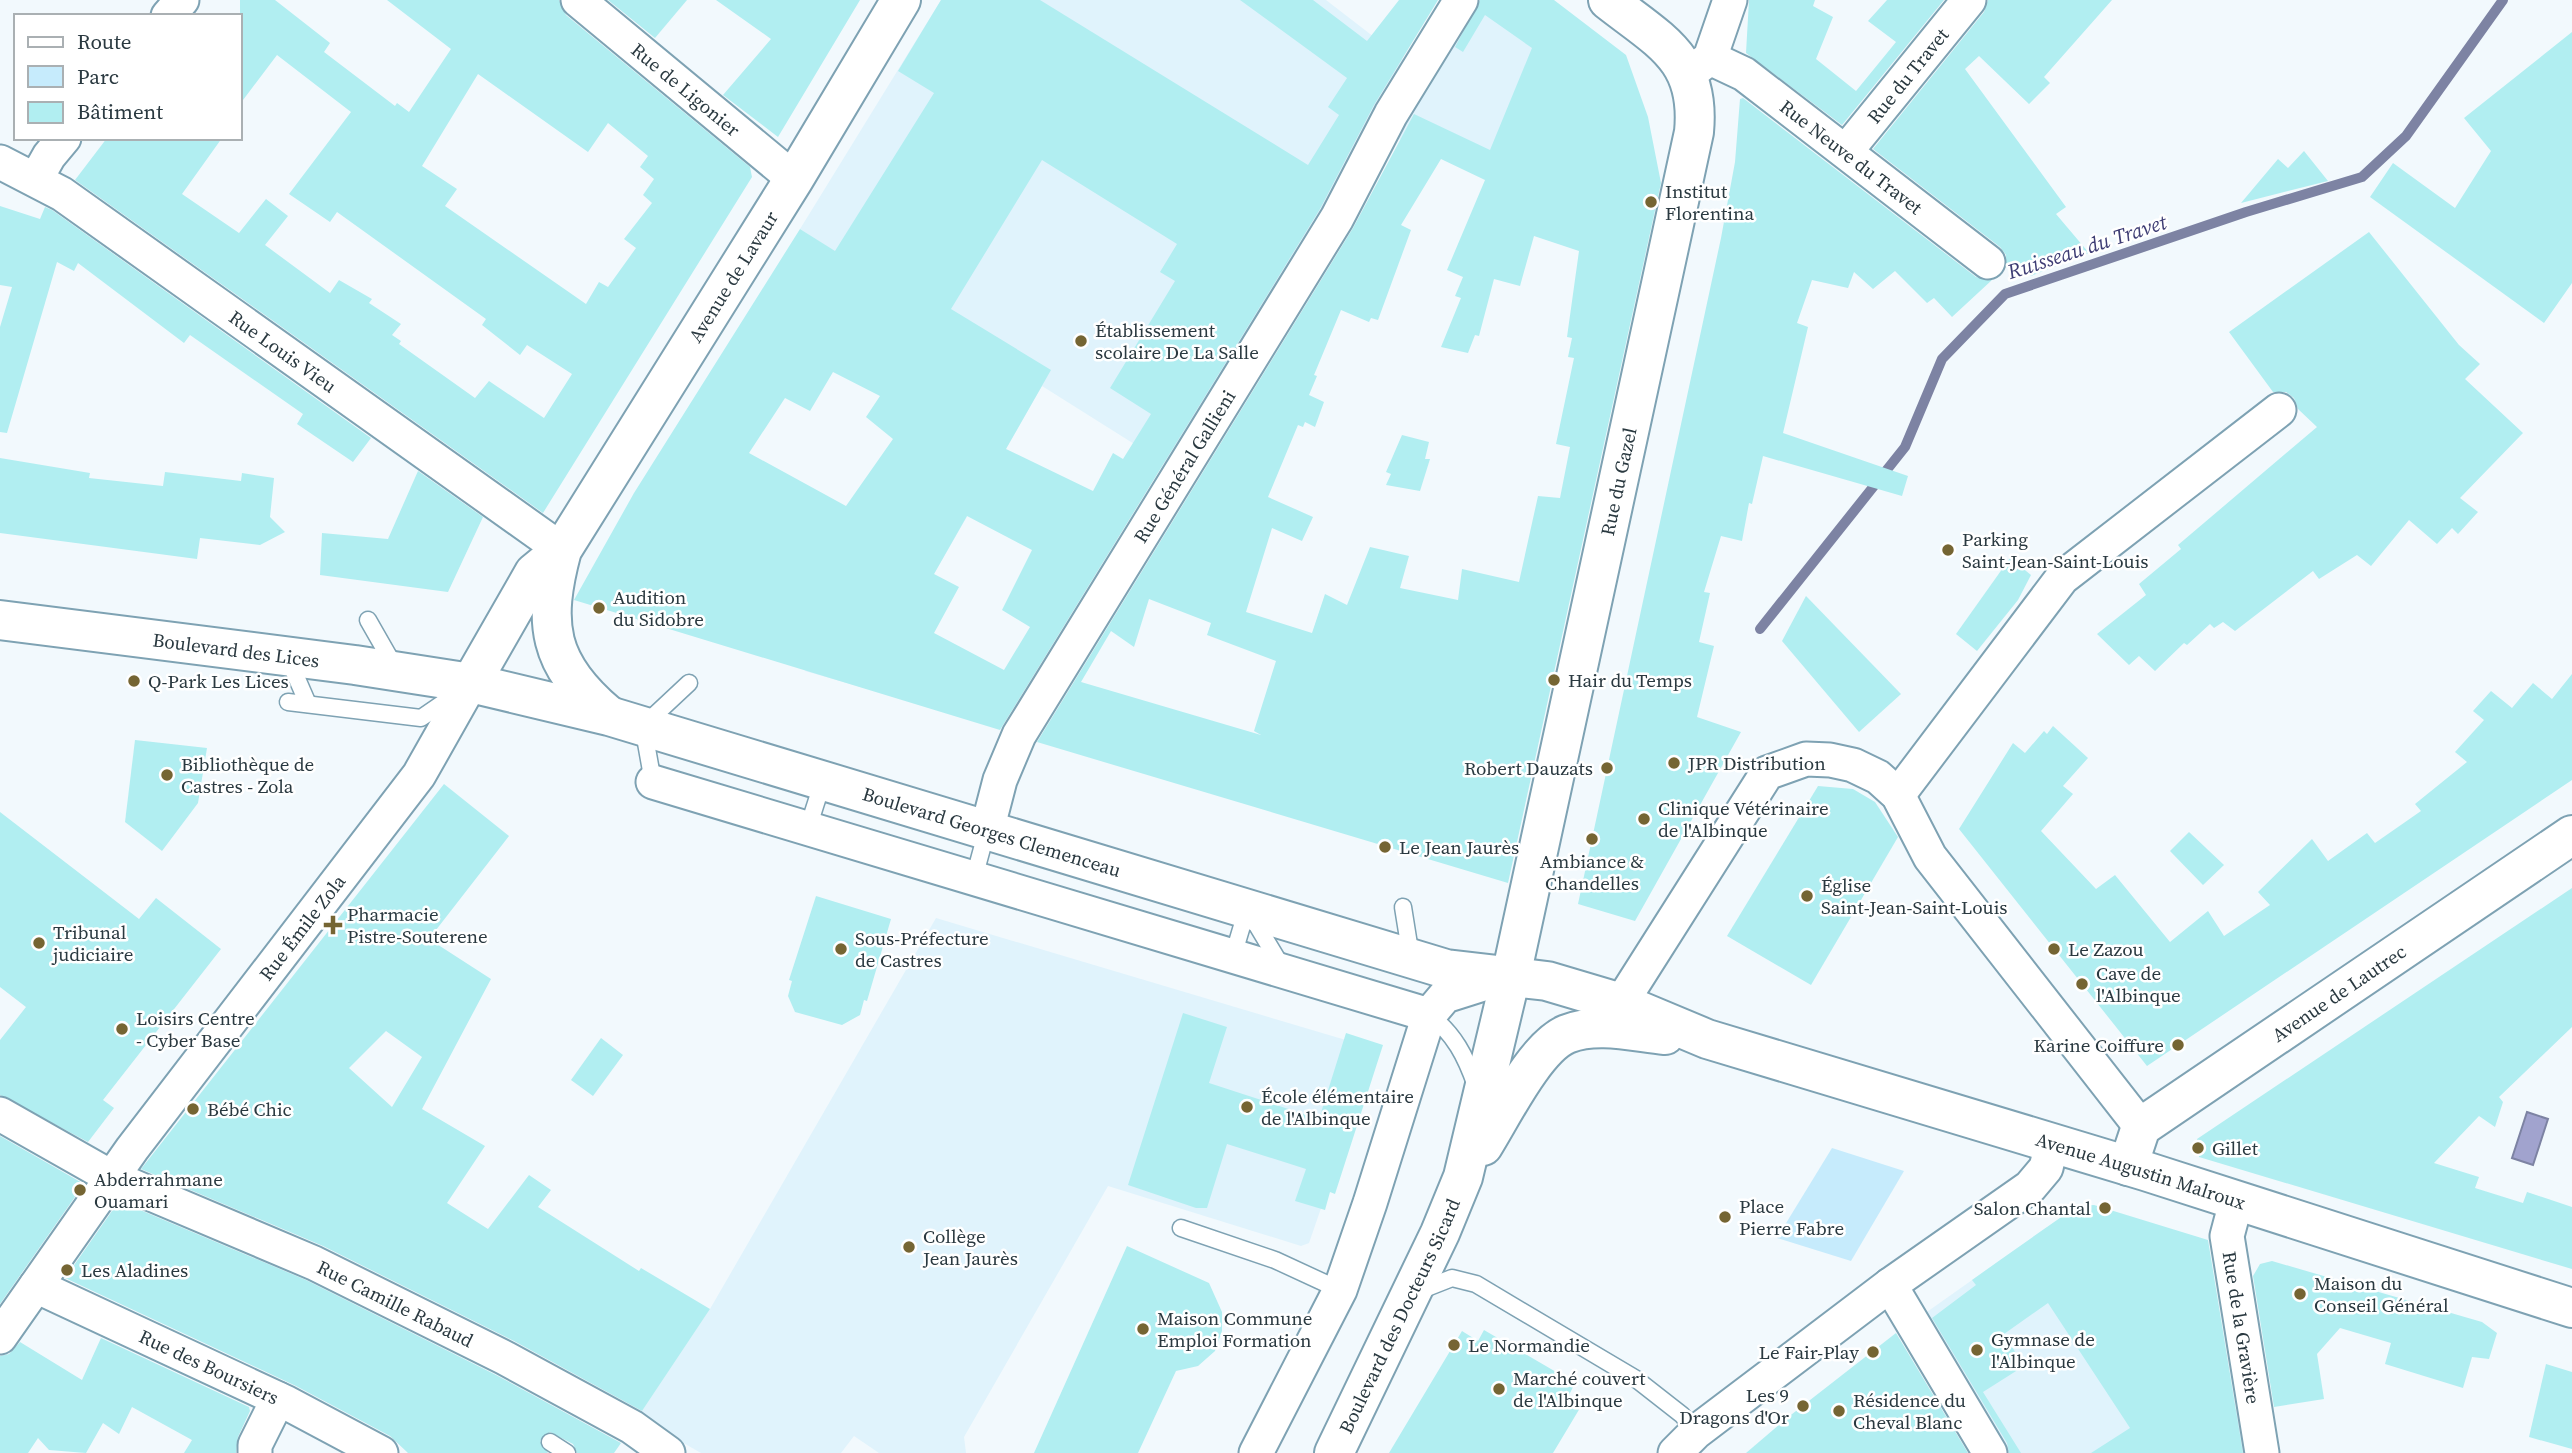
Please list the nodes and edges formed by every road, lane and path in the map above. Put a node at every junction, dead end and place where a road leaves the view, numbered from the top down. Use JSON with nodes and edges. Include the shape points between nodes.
{"nodes":[{"id":1,"x":182,"y":0,"type":"edge"},
{"id":2,"x":578,"y":0,"type":"edge"},
{"id":3,"x":901,"y":0,"type":"edge"},
{"id":4,"x":1461,"y":0,"type":"edge"},
{"id":5,"x":1608,"y":0,"type":"edge"},
{"id":6,"x":1730,"y":0,"type":"edge"},
{"id":7,"x":1969,"y":0,"type":"edge"},
{"id":8,"x":170,"y":14,"type":"edge"},
{"id":9,"x":1699,"y":66,"type":"junction"},
{"id":10,"x":62,"y":140,"type":"edge"},
{"id":11,"x":1847,"y":150,"type":"junction"},
{"id":12,"x":0,"y":162,"type":"edge"},
{"id":13,"x":36,"y":179,"type":"junction"},
{"id":14,"x":794,"y":179,"type":"junction"},
{"id":15,"x":1988,"y":262,"type":"dead end"},
{"id":16,"x":2279,"y":410,"type":"dead end"},
{"id":17,"x":562,"y":550,"type":"junction"},
{"id":18,"x":0,"y":620,"type":"edge"},
{"id":19,"x":368,"y":620,"type":"dead end"},
{"id":20,"x":288,"y":656,"type":"junction"},
{"id":21,"x":397,"y":671,"type":"junction"},
{"id":22,"x":471,"y":683,"type":"junction"},
{"id":23,"x":689,"y":683,"type":"dead end"},
{"id":24,"x":288,"y":702,"type":"dead end"},
{"id":25,"x":308,"y":704,"type":"junction"},
{"id":26,"x":626,"y":721,"type":"junction"},
{"id":27,"x":823,"y":781,"type":"junction"},
{"id":28,"x":653,"y":782,"type":"joint"},
{"id":29,"x":1898,"y":795,"type":"junction"},
{"id":30,"x":808,"y":828,"type":"junction"},
{"id":31,"x":986,"y":830,"type":"junction"},
{"id":32,"x":2572,"y":835,"type":"edge"},
{"id":33,"x":974,"y":878,"type":"junction"},
{"id":34,"x":1403,"y":907,"type":"dead end"},
{"id":35,"x":1247,"y":909,"type":"junction"},
{"id":36,"x":1233,"y":956,"type":"junction"},
{"id":37,"x":1412,"y":959,"type":"junction"},
{"id":38,"x":1285,"y":972,"type":"junction"},
{"id":39,"x":1511,"y":976,"type":"junction"},
{"id":40,"x":1621,"y":1003,"type":"junction"},
{"id":41,"x":1429,"y":1015,"type":"junction"},
{"id":42,"x":1707,"y":1039,"type":"junction"},
{"id":43,"x":1482,"y":1105,"type":"junction"},
{"id":44,"x":0,"y":1114,"type":"edge"},
{"id":45,"x":2141,"y":1127,"type":"junction"},
{"id":46,"x":2052,"y":1143,"type":"junction"},
{"id":47,"x":2128,"y":1166,"type":"junction"},
{"id":48,"x":111,"y":1177,"type":"junction"},
{"id":49,"x":1463,"y":1177,"type":"junction"},
{"id":50,"x":2236,"y":1202,"type":"junction"},
{"id":51,"x":1181,"y":1228,"type":"dead end"},
{"id":52,"x":1890,"y":1285,"type":"junction"},
{"id":53,"x":36,"y":1286,"type":"junction"},
{"id":54,"x":1340,"y":1290,"type":"junction"},
{"id":55,"x":1412,"y":1294,"type":"junction"},
{"id":56,"x":2572,"y":1308,"type":"edge"},
{"id":57,"x":0,"y":1337,"type":"edge"},
{"id":58,"x":278,"y":1399,"type":"junction"},
{"id":59,"x":550,"y":1443,"type":"dead end"},
{"id":60,"x":1686,"y":1443,"type":"edge"},
{"id":61,"x":665,"y":1452,"type":"edge"},
{"id":62,"x":255,"y":1453,"type":"edge"},
{"id":63,"x":381,"y":1453,"type":"edge"},
{"id":64,"x":567,"y":1453,"type":"edge"},
{"id":65,"x":1256,"y":1453,"type":"edge"},
{"id":66,"x":1334,"y":1453,"type":"edge"},
{"id":67,"x":1990,"y":1453,"type":"edge"},
{"id":68,"x":2262,"y":1453,"type":"edge"}],
"edges":[{"from":1,"to":8,"type":"street"},
{"from":2,"to":14,"type":"street","name":"Rue de Ligonier"},
{"from":3,"to":14,"type":"main road","name":"Avenue de Lavaur"},
{"from":4,"to":31,"type":"street","name":"Rue Général Gallieni","via":[[1391,114],[1337,218],[1019,735]]},
{"from":5,"to":9,"type":"main road"},
{"from":6,"to":9,"type":"street"},
{"from":7,"to":11,"type":"street","name":"Rue du Travet"},
{"from":9,"to":11,"type":"street","name":"Rue Neuve du Travet","via":[[1744,74]]},
{"from":9,"to":39,"type":"main road","name":"Rue du Gazel","via":[[1688,168]]},
{"from":10,"to":13,"type":"street"},
{"from":11,"to":15,"type":"street","name":"Rue Neuve du Travet"},
{"from":12,"to":13,"type":"street","name":"Rue Louis Vieu"},
{"from":13,"to":17,"type":"street","name":"Rue Louis Vieu"},
{"from":14,"to":17,"type":"main road","name":"Avenue de Lavaur"},
{"from":16,"to":29,"type":"street","via":[[2062,578]]},
{"from":17,"to":22,"type":"main road","name":"Avenue de Lavaur","via":[[534,573]]},
{"from":17,"to":26,"type":"main road","name":"Avenue de Lavaur","via":[[552,617],[559,658],[568,676]]},
{"from":18,"to":20,"type":"main road","name":"Boulevard des Lices"},
{"from":19,"to":21,"type":"lane"},
{"from":20,"to":21,"type":"main road","name":"Boulevard des Lices"},
{"from":20,"to":25,"type":"lane"},
{"from":21,"to":22,"type":"main road","name":"Boulevard des Lices"},
{"from":22,"to":25,"type":"lane","via":[[421,718]]},
{"from":22,"to":26,"type":"main road","name":"Boulevard Georges Clemenceau"},
{"from":22,"to":48,"type":"street","name":"Rue Émile Zola","via":[[419,775]]},
{"from":23,"to":26,"type":"lane"},
{"from":24,"to":25,"type":"lane"},
{"from":26,"to":27,"type":"main road","name":"Boulevard Georges Clemenceau"},
{"from":26,"to":28,"type":"lane"},
{"from":27,"to":30,"type":"lane"},
{"from":27,"to":31,"type":"main road","name":"Boulevard Georges Clemenceau"},
{"from":28,"to":30,"type":"street"},
{"from":29,"to":40,"type":"street","via":[[1878,777],[1830,760],[1806,759],[1767,773]]},
{"from":29,"to":45,"type":"street","via":[[1930,858]]},
{"from":30,"to":33,"type":"street"},
{"from":31,"to":33,"type":"lane"},
{"from":31,"to":35,"type":"main road","name":"Boulevard Georges Clemenceau"},
{"from":32,"to":45,"type":"main road","name":"Avenue de Lautrec"},
{"from":33,"to":36,"type":"street"},
{"from":34,"to":37,"type":"lane"},
{"from":35,"to":36,"type":"lane"},
{"from":35,"to":37,"type":"main road","name":"Boulevard Georges Clemenceau"},
{"from":35,"to":38,"type":"lane"},
{"from":36,"to":38,"type":"street"},
{"from":37,"to":39,"type":"main road","name":"Boulevard Georges Clemenceau","via":[[1446,969]]},
{"from":38,"to":41,"type":"street"},
{"from":39,"to":40,"type":"main road","name":"Boulevard Georges Clemenceau","via":[[1547,981]]},
{"from":39,"to":41,"type":"street","via":[[1445,996]]},
{"from":39,"to":43,"type":"main road","name":"Boulevard des Docteurs Sicard"},
{"from":40,"to":42,"type":"main road","name":"Boulevard Georges Clemenceau"},
{"from":41,"to":43,"type":"lane","via":[[1445,1026],[1460,1046]]},
{"from":41,"to":54,"type":"street"},
{"from":42,"to":46,"type":"main road","name":"Avenue Augustin Malroux"},
{"from":42,"to":49,"type":"main road","name":"Boulevard des Docteurs Sicard","via":[[1601,1028],[1568,1034],[1548,1046]]},
{"from":43,"to":49,"type":"main road","name":"Boulevard des Docteurs Sicard"},
{"from":44,"to":48,"type":"street","name":"Rue Camille Rabaud"},
{"from":45,"to":47,"type":"main road"},
{"from":46,"to":47,"type":"main road","name":"Avenue Augustin Malroux"},
{"from":46,"to":52,"type":"street","via":[[2046,1168],[2030,1187]]},
{"from":47,"to":50,"type":"main road","name":"Avenue Augustin Malroux"},
{"from":48,"to":53,"type":"street","name":"Rue Émile Zola"},
{"from":48,"to":61,"type":"street","name":"Rue Camille Rabaud","via":[[314,1263],[517,1364],[632,1427]]},
{"from":49,"to":55,"type":"main road","name":"Boulevard des Docteurs Sicard"},
{"from":50,"to":56,"type":"main road","name":"Avenue Augustin Malroux"},
{"from":50,"to":68,"type":"street","name":"Rue de la Gravière","via":[[2227,1236]]},
{"from":51,"to":54,"type":"lane","via":[[1275,1260]]},
{"from":52,"to":60,"type":"street"},
{"from":52,"to":67,"type":"street"},
{"from":53,"to":57,"type":"street","name":"Rue Émile Zola"},
{"from":53,"to":58,"type":"street","name":"Rue des Boursiers"},
{"from":54,"to":65,"type":"street"},
{"from":55,"to":60,"type":"lane","via":[[1452,1278],[1510,1295],[1587,1341],[1682,1415]]},
{"from":55,"to":66,"type":"main road","name":"Boulevard des Docteurs Sicard"},
{"from":58,"to":62,"type":"street"},
{"from":58,"to":63,"type":"street","name":"Rue des Boursiers"},
{"from":59,"to":64,"type":"lane"}]}
